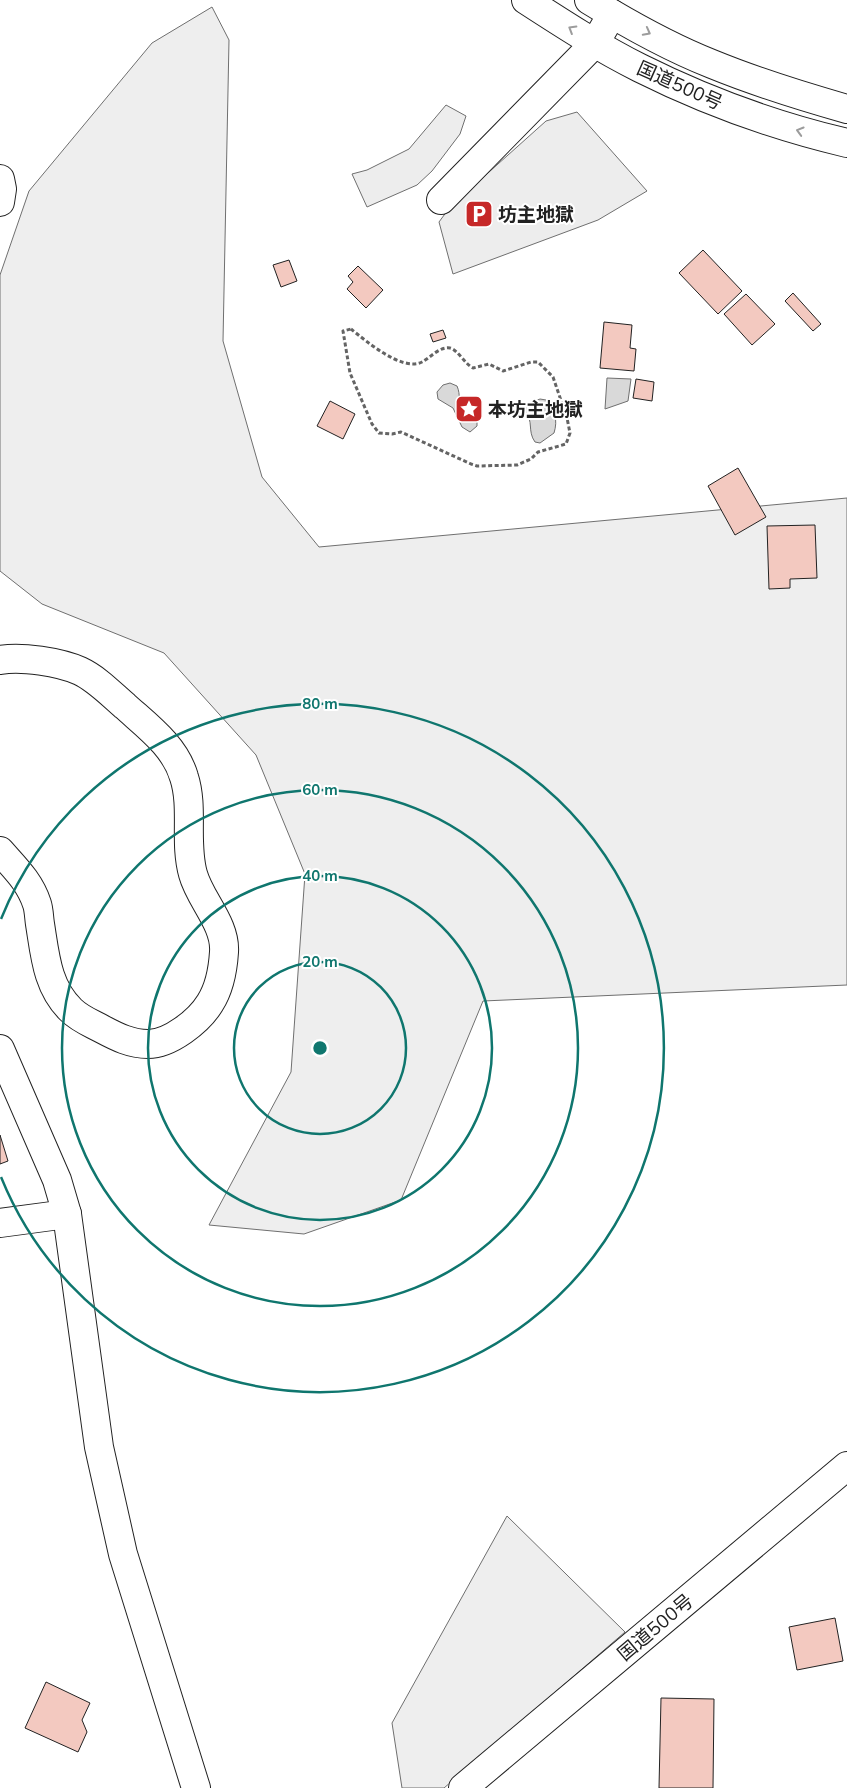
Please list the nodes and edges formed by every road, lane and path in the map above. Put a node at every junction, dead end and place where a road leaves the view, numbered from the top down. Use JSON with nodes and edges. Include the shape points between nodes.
{"nodes":[{"id":1,"x":526,"y":0,"type":"edge"},
{"id":2,"x":600,"y":7,"type":"edge"},
{"id":3,"x":596,"y":43,"type":"junction"},
{"id":4,"x":847,"y":109,"type":"edge"},
{"id":5,"x":847,"y":142,"type":"edge"},
{"id":6,"x":0,"y":179,"type":"edge"},
{"id":7,"x":441,"y":200,"type":"dead end"},
{"id":8,"x":0,"y":202,"type":"edge"},
{"id":9,"x":470,"y":367,"type":"joint"},
{"id":10,"x":0,"y":660,"type":"edge"},
{"id":11,"x":0,"y":851,"type":"edge"},
{"id":12,"x":0,"y":865,"type":"edge"},
{"id":13,"x":24,"y":877,"type":"junction"},
{"id":14,"x":0,"y":1050,"type":"edge"},
{"id":15,"x":67,"y":1214,"type":"junction"},
{"id":16,"x":0,"y":1223,"type":"edge"},
{"id":17,"x":847,"y":1466,"type":"edge"},
{"id":18,"x":196,"y":1788,"type":"edge"},
{"id":19,"x":464,"y":1788,"type":"edge"}],
"edges":[{"from":3,"to":1,"type":"main road","name":"国道500号","one_way":true},
{"from":2,"to":3,"type":"main road"},
{"from":2,"to":4,"type":"main road","name":"国道500号","one_way":true,"via":[[710,64]]},
{"from":5,"to":3,"type":"main road","name":"国道500号","one_way":true,"via":[[756,118],[639,68]]},
{"from":3,"to":7,"type":"main road"},
{"from":6,"to":8,"type":"main road"},
{"from":9,"to":9,"type":"path","via":[[452,348],[446,348],[421,363],[411,364],[381,352],[351,329],[343,331],[350,373],[372,424],[380,432],[401,432],[477,466],[517,465],[538,452],[566,444],[570,433],[554,377],[538,362],[503,371],[492,364]]},
{"from":10,"to":13,"type":"main road","via":[[28,660],[79,670],[101,685],[160,738],[179,763],[187,789],[190,866],[200,894],[218,927],[224,949],[219,978],[204,1012],[179,1033],[161,1043],[148,1044],[127,1042],[80,1018],[56,992],[48,975],[38,906]]},
{"from":11,"to":13,"type":"main road"},
{"from":12,"to":13,"type":"main road"},
{"from":14,"to":15,"type":"main road","via":[[57,1180]]},
{"from":15,"to":16,"type":"main road"},
{"from":15,"to":18,"type":"main road","via":[[99,1448],[123,1554]]},
{"from":17,"to":19,"type":"main road","name":"国道500号"}]}
